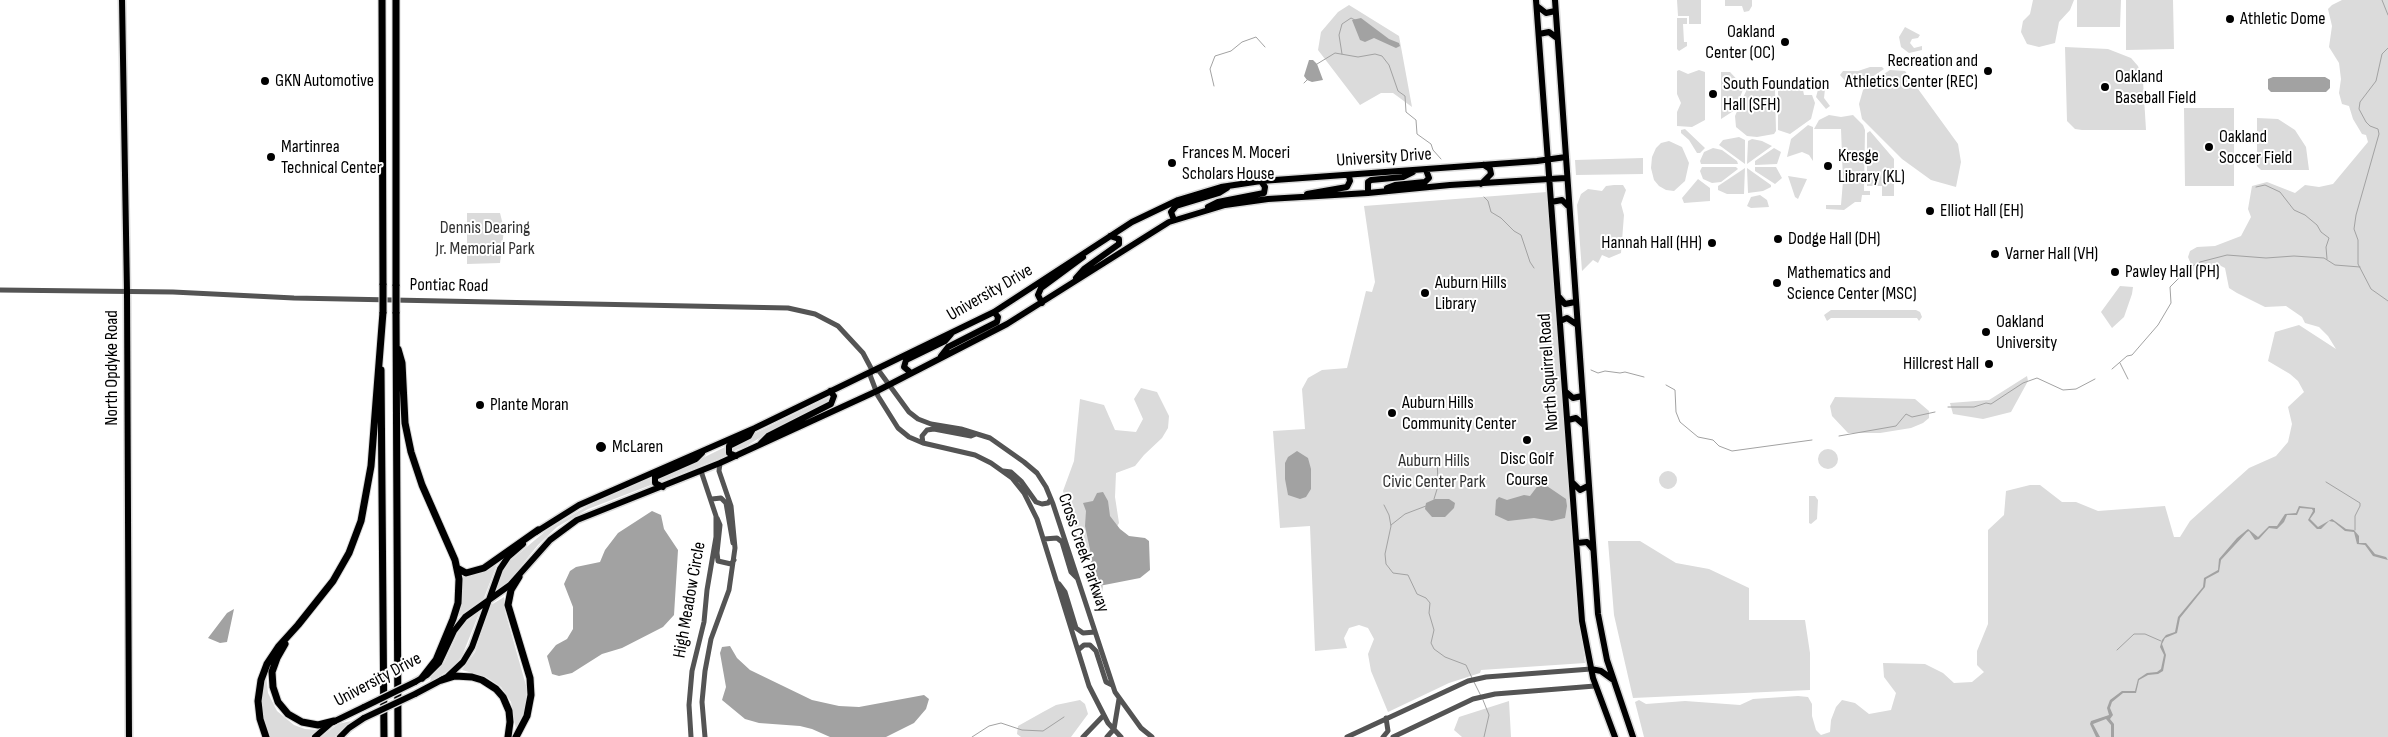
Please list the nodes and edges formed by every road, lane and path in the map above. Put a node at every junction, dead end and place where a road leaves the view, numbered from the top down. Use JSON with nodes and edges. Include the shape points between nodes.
{"nodes":[{"id":1,"x":122,"y":0,"type":"edge"},
{"id":2,"x":382,"y":0,"type":"edge"},
{"id":3,"x":396,"y":0,"type":"edge"},
{"id":4,"x":1555,"y":0,"type":"edge"},
{"id":5,"x":1536,"y":3,"type":"edge"},
{"id":6,"x":1555,"y":10,"type":"junction"},
{"id":7,"x":1539,"y":34,"type":"junction"},
{"id":8,"x":1557,"y":38,"type":"junction"},
{"id":9,"x":1566,"y":157,"type":"junction"},
{"id":10,"x":1548,"y":160,"type":"junction"},
{"id":11,"x":1484,"y":165,"type":"junction"},
{"id":12,"x":1416,"y":170,"type":"junction"},
{"id":13,"x":1426,"y":170,"type":"junction"},
{"id":14,"x":1349,"y":176,"type":"junction"},
{"id":15,"x":1566,"y":178,"type":"junction"},
{"id":16,"x":1549,"y":179,"type":"junction"},
{"id":17,"x":1261,"y":181,"type":"junction"},
{"id":18,"x":1481,"y":184,"type":"junction"},
{"id":19,"x":1230,"y":186,"type":"junction"},
{"id":20,"x":1382,"y":191,"type":"junction"},
{"id":21,"x":1368,"y":193,"type":"junction"},
{"id":22,"x":1299,"y":197,"type":"junction"},
{"id":23,"x":1551,"y":202,"type":"junction"},
{"id":24,"x":1568,"y":206,"type":"junction"},
{"id":25,"x":1201,"y":212,"type":"junction"},
{"id":26,"x":1174,"y":220,"type":"junction"},
{"id":27,"x":1110,"y":236,"type":"junction"},
{"id":28,"x":1093,"y":247,"type":"junction"},
{"id":29,"x":1072,"y":283,"type":"junction"},
{"id":30,"x":0,"y":290,"type":"edge"},
{"id":31,"x":127,"y":291,"type":"junction"},
{"id":32,"x":1558,"y":296,"type":"junction"},
{"id":33,"x":1574,"y":302,"type":"junction"},
{"id":34,"x":1042,"y":303,"type":"junction"},
{"id":35,"x":994,"y":312,"type":"junction"},
{"id":36,"x":1560,"y":321,"type":"junction"},
{"id":37,"x":1576,"y":326,"type":"junction"},
{"id":38,"x":953,"y":331,"type":"junction"},
{"id":39,"x":396,"y":336,"type":"junction"},
{"id":40,"x":381,"y":337,"type":"junction"},
{"id":41,"x":939,"y":359,"type":"junction"},
{"id":42,"x":872,"y":370,"type":"junction"},
{"id":43,"x":911,"y":373,"type":"junction"},
{"id":44,"x":889,"y":385,"type":"junction"},
{"id":45,"x":830,"y":391,"type":"junction"},
{"id":46,"x":877,"y":391,"type":"junction"},
{"id":47,"x":1565,"y":391,"type":"junction"},
{"id":48,"x":1582,"y":396,"type":"junction"},
{"id":49,"x":1568,"y":420,"type":"junction"},
{"id":50,"x":1584,"y":425,"type":"junction"},
{"id":51,"x":753,"y":428,"type":"junction"},
{"id":52,"x":976,"y":433,"type":"junction"},
{"id":53,"x":923,"y":443,"type":"junction"},
{"id":54,"x":758,"y":446,"type":"junction"},
{"id":55,"x":704,"y":450,"type":"junction"},
{"id":56,"x":736,"y":456,"type":"junction"},
{"id":57,"x":720,"y":463,"type":"junction"},
{"id":58,"x":701,"y":471,"type":"junction"},
{"id":59,"x":1003,"y":471,"type":"junction"},
{"id":60,"x":1572,"y":481,"type":"junction"},
{"id":61,"x":1588,"y":486,"type":"junction"},
{"id":62,"x":663,"y":487,"type":"junction"},
{"id":63,"x":712,"y":499,"type":"junction"},
{"id":64,"x":1051,"y":499,"type":"junction"},
{"id":65,"x":716,"y":516,"type":"junction"},
{"id":66,"x":538,"y":530,"type":"junction"},
{"id":67,"x":1044,"y":539,"type":"junction"},
{"id":68,"x":1577,"y":543,"type":"junction"},
{"id":69,"x":735,"y":548,"type":"junction"},
{"id":70,"x":1593,"y":549,"type":"junction"},
{"id":71,"x":734,"y":560,"type":"junction"},
{"id":72,"x":457,"y":568,"type":"junction"},
{"id":73,"x":519,"y":577,"type":"junction"},
{"id":74,"x":1079,"y":580,"type":"junction"},
{"id":75,"x":1057,"y":582,"type":"junction"},
{"id":76,"x":488,"y":601,"type":"junction"},
{"id":77,"x":298,"y":626,"type":"junction"},
{"id":78,"x":1095,"y":632,"type":"junction"},
{"id":79,"x":1078,"y":650,"type":"junction"},
{"id":80,"x":1591,"y":669,"type":"junction"},
{"id":81,"x":422,"y":678,"type":"junction"},
{"id":82,"x":442,"y":680,"type":"junction"},
{"id":83,"x":1613,"y":680,"type":"junction"},
{"id":84,"x":1112,"y":686,"type":"junction"},
{"id":85,"x":1595,"y":686,"type":"junction"},
{"id":86,"x":1119,"y":698,"type":"junction"},
{"id":87,"x":1104,"y":715,"type":"junction"},
{"id":88,"x":1386,"y":718,"type":"junction"},
{"id":89,"x":334,"y":721,"type":"junction"},
{"id":90,"x":1114,"y":729,"type":"junction"},
{"id":91,"x":130,"y":737,"type":"edge"},
{"id":92,"x":266,"y":737,"type":"edge"},
{"id":93,"x":316,"y":737,"type":"edge"},
{"id":94,"x":340,"y":737,"type":"edge"},
{"id":95,"x":384,"y":737,"type":"edge"},
{"id":96,"x":398,"y":737,"type":"edge"},
{"id":97,"x":508,"y":737,"type":"edge"},
{"id":98,"x":516,"y":737,"type":"edge"},
{"id":99,"x":691,"y":737,"type":"edge"},
{"id":100,"x":705,"y":737,"type":"edge"},
{"id":101,"x":1084,"y":737,"type":"edge"},
{"id":102,"x":1107,"y":737,"type":"edge"},
{"id":103,"x":1121,"y":737,"type":"edge"},
{"id":104,"x":1152,"y":737,"type":"edge"},
{"id":105,"x":1347,"y":737,"type":"edge"},
{"id":106,"x":1383,"y":737,"type":"edge"},
{"id":107,"x":1393,"y":737,"type":"edge"},
{"id":108,"x":1615,"y":737,"type":"edge"},
{"id":109,"x":1633,"y":737,"type":"edge"}],
"edges":[{"from":1,"to":31,"type":"main road","name":"North Opdyke Road"},
{"from":2,"to":40,"type":"highway","bridge":true},
{"from":3,"to":39,"type":"highway","bridge":true},
{"from":4,"to":6,"type":"main road","name":"North Squirrel Road"},
{"from":5,"to":6,"type":"main road","via":[[1546,13]]},
{"from":5,"to":7,"type":"main road","name":"North Squirrel Road"},
{"from":6,"to":8,"type":"main road","name":"North Squirrel Road"},
{"from":7,"to":8,"type":"main road","via":[[1549,32]]},
{"from":7,"to":10,"type":"main road","name":"North Squirrel Road"},
{"from":8,"to":9,"type":"main road","name":"North Squirrel Road"},
{"from":9,"to":10,"type":"main road","name":"University Drive"},
{"from":9,"to":15,"type":"main road","name":"North Squirrel Road"},
{"from":10,"to":11,"type":"main road","name":"University Drive"},
{"from":10,"to":16,"type":"main road","name":"North Squirrel Road"},
{"from":11,"to":13,"type":"main road","name":"University Drive"},
{"from":11,"to":18,"type":"main road","via":[[1490,169],[1490,174]]},
{"from":12,"to":13,"type":"main road","name":"University Drive"},
{"from":12,"to":14,"type":"main road","name":"University Drive"},
{"from":12,"to":21,"type":"main road","via":[[1403,177],[1371,180]]},
{"from":13,"to":20,"type":"main road","via":[[1429,178],[1425,182],[1395,185]]},
{"from":14,"to":17,"type":"main road","name":"University Drive"},
{"from":14,"to":22,"type":"main road","via":[[1347,187]]},
{"from":15,"to":16,"type":"main road","name":"University Drive"},
{"from":15,"to":24,"type":"main road","name":"North Squirrel Road"},
{"from":16,"to":18,"type":"main road","name":"University Drive"},
{"from":16,"to":23,"type":"main road","name":"North Squirrel Road"},
{"from":17,"to":19,"type":"main road","name":"University Drive"},
{"from":17,"to":25,"type":"main road","via":[[1266,187],[1264,193],[1218,202]]},
{"from":18,"to":20,"type":"main road","name":"University Drive"},
{"from":19,"to":26,"type":"main road","via":[[1219,193],[1176,206],[1170,212]]},
{"from":19,"to":27,"type":"main road","name":"University Drive","via":[[1172,202]]},
{"from":20,"to":21,"type":"main road","name":"University Drive"},
{"from":21,"to":22,"type":"main road","name":"University Drive"},
{"from":22,"to":25,"type":"main road","name":"University Drive","via":[[1244,202]]},
{"from":23,"to":24,"type":"main road","via":[[1562,200]]},
{"from":23,"to":32,"type":"main road","name":"North Squirrel Road"},
{"from":24,"to":33,"type":"main road","name":"North Squirrel Road"},
{"from":25,"to":26,"type":"main road","name":"University Drive"},
{"from":26,"to":29,"type":"main road","name":"University Drive"},
{"from":27,"to":28,"type":"main road","name":"University Drive"},
{"from":27,"to":29,"type":"main road","via":[[1119,239],[1119,244],[1084,269]]},
{"from":28,"to":34,"type":"main road","via":[[1077,264],[1041,288],[1038,297]]},
{"from":28,"to":35,"type":"main road","name":"University Drive"},
{"from":29,"to":34,"type":"main road","name":"University Drive"},
{"from":30,"to":31,"type":"street","name":"Pontiac Road"},
{"from":31,"to":42,"type":"street","name":"Pontiac Road","via":[[294,298],[788,308],[815,314],[838,326],[863,353]]},
{"from":31,"to":91,"type":"main road","name":"North Opdyke Road"},
{"from":32,"to":33,"type":"main road","via":[[1565,304]]},
{"from":32,"to":36,"type":"main road","name":"North Squirrel Road"},
{"from":33,"to":37,"type":"main road","name":"North Squirrel Road"},
{"from":34,"to":41,"type":"main road","name":"University Drive"},
{"from":35,"to":38,"type":"main road","name":"University Drive"},
{"from":35,"to":41,"type":"main road","via":[[998,317],[996,322],[948,347]]},
{"from":36,"to":37,"type":"main road","via":[[1570,319]]},
{"from":36,"to":47,"type":"main road","name":"North Squirrel Road"},
{"from":37,"to":48,"type":"main road","name":"North Squirrel Road"},
{"from":38,"to":42,"type":"main road","name":"University Drive"},
{"from":38,"to":43,"type":"main road","via":[[945,341],[906,360],[904,368]]},
{"from":39,"to":72,"type":"highway","via":[[402,363],[404,418],[411,452]]},
{"from":39,"to":96,"type":"highway"},
{"from":40,"to":77,"type":"highway","via":[[369,478],[361,520],[339,572]]},
{"from":40,"to":95,"type":"highway"},
{"from":41,"to":43,"type":"main road","name":"University Drive"},
{"from":42,"to":44,"type":"street","name":"Cross Creek Parkway","via":[[879,371]]},
{"from":42,"to":45,"type":"main road","name":"University Drive"},
{"from":42,"to":46,"type":"street","name":"Cross Creek Parkway","via":[[870,375]]},
{"from":43,"to":44,"type":"main road","name":"University Drive"},
{"from":44,"to":46,"type":"main road","name":"University Drive"},
{"from":44,"to":52,"type":"street","name":"Cross Creek Parkway","via":[[918,419]]},
{"from":45,"to":51,"type":"main road","name":"University Drive"},
{"from":45,"to":54,"type":"main road","via":[[834,396],[831,404],[768,436]]},
{"from":46,"to":53,"type":"street","name":"Cross Creek Parkway","via":[[898,428]]},
{"from":46,"to":54,"type":"main road","name":"University Drive"},
{"from":47,"to":48,"type":"main road","via":[[1573,398]]},
{"from":47,"to":49,"type":"main road","name":"North Squirrel Road"},
{"from":48,"to":50,"type":"main road","name":"North Squirrel Road"},
{"from":49,"to":50,"type":"main road","via":[[1576,418]]},
{"from":49,"to":60,"type":"main road","name":"North Squirrel Road"},
{"from":50,"to":61,"type":"main road","name":"North Squirrel Road"},
{"from":51,"to":55,"type":"main road","name":"University Drive"},
{"from":51,"to":56,"type":"main road","via":[[749,436],[729,446],[729,452]]},
{"from":52,"to":53,"type":"street","via":[[971,436],[934,428],[922,436]]},
{"from":52,"to":64,"type":"street","name":"Cross Creek Parkway","via":[[990,438],[1024,462],[1036,474]]},
{"from":53,"to":59,"type":"street","name":"Cross Creek Parkway","via":[[975,455]]},
{"from":54,"to":56,"type":"main road","name":"University Drive"},
{"from":55,"to":62,"type":"main road","via":[[696,459],[655,477],[655,483]]},
{"from":55,"to":66,"type":"main road","name":"University Drive","via":[[590,499]]},
{"from":56,"to":57,"type":"main road","name":"University Drive"},
{"from":57,"to":58,"type":"main road","name":"University Drive"},
{"from":57,"to":69,"type":"street","name":"High Meadow Circle","via":[[719,472],[731,506]]},
{"from":58,"to":62,"type":"main road","name":"University Drive"},
{"from":58,"to":63,"type":"street","name":"High Meadow Circle"},
{"from":59,"to":64,"type":"street","via":[[1016,476],[1036,502],[1048,503]]},
{"from":59,"to":67,"type":"street","name":"Cross Creek Parkway","via":[[1024,493]]},
{"from":60,"to":61,"type":"main road","via":[[1580,490]]},
{"from":60,"to":68,"type":"main road","name":"North Squirrel Road"},
{"from":61,"to":70,"type":"main road","name":"North Squirrel Road"},
{"from":62,"to":73,"type":"main road","name":"University Drive","via":[[577,520],[550,540]]},
{"from":63,"to":65,"type":"street","name":"High Meadow Circle"},
{"from":63,"to":69,"type":"street","via":[[721,498],[726,503]]},
{"from":64,"to":74,"type":"street","name":"Cross Creek Parkway"},
{"from":65,"to":71,"type":"street","via":[[720,525],[718,561],[731,564]]},
{"from":65,"to":99,"type":"street","name":"High Meadow Circle","via":[[705,616],[692,671]]},
{"from":66,"to":72,"type":"highway","via":[[479,570],[466,573]]},
{"from":66,"to":76,"type":"main road","name":"University Drive","via":[[502,565]]},
{"from":67,"to":74,"type":"street","via":[[1057,538],[1062,542],[1071,572]]},
{"from":67,"to":75,"type":"street","name":"Cross Creek Parkway"},
{"from":68,"to":70,"type":"main road","via":[[1587,542]]},
{"from":68,"to":80,"type":"main road","name":"North Squirrel Road","via":[[1582,621]]},
{"from":69,"to":71,"type":"street","name":"High Meadow Circle"},
{"from":70,"to":83,"type":"main road","name":"North Squirrel Road","via":[[1599,623]]},
{"from":71,"to":100,"type":"street","name":"High Meadow Circle","via":[[729,590],[711,639],[705,671],[702,702]]},
{"from":72,"to":81,"type":"highway","via":[[459,592],[455,614],[436,660]]},
{"from":73,"to":76,"type":"main road","name":"University Drive"},
{"from":73,"to":98,"type":"highway","via":[[508,605],[530,678],[531,695],[527,716]]},
{"from":74,"to":78,"type":"street","name":"Cross Creek Parkway"},
{"from":75,"to":78,"type":"street","via":[[1065,592],[1076,628],[1083,633]]},
{"from":75,"to":79,"type":"street","name":"Cross Creek Parkway"},
{"from":76,"to":81,"type":"main road","name":"University Drive","via":[[461,621],[439,662]]},
{"from":76,"to":82,"type":"main road","name":"University Drive","via":[[470,652],[460,667]]},
{"from":77,"to":89,"type":"highway","via":[[275,662],[272,682],[276,697],[285,711],[302,722],[318,725]]},
{"from":77,"to":92,"type":"highway","via":[[272,654],[261,680],[258,707]]},
{"from":78,"to":84,"type":"street","name":"Cross Creek Parkway"},
{"from":79,"to":84,"type":"street","via":[[1090,645],[1096,651],[1106,682]]},
{"from":79,"to":87,"type":"street","name":"Cross Creek Parkway","via":[[1089,686]]},
{"from":80,"to":83,"type":"main road"},
{"from":80,"to":85,"type":"main road","name":"North Squirrel Road"},
{"from":80,"to":88,"type":"street","via":[[1486,677],[1449,688]]},
{"from":81,"to":89,"type":"main road","name":"University Drive","bridge":true},
{"from":82,"to":94,"type":"main road","name":"University Drive","bridge":true,"via":[[364,718]]},
{"from":82,"to":97,"type":"highway","via":[[455,676],[472,677],[496,689],[509,711]]},
{"from":83,"to":109,"type":"main road","name":"North Squirrel Road"},
{"from":84,"to":86,"type":"street","name":"Cross Creek Parkway"},
{"from":85,"to":107,"type":"street","via":[[1495,694],[1473,699]]},
{"from":85,"to":108,"type":"main road","name":"North Squirrel Road"},
{"from":86,"to":90,"type":"street"},
{"from":86,"to":104,"type":"street","name":"Cross Creek Parkway","via":[[1141,728]]},
{"from":87,"to":90,"type":"street","name":"Cross Creek Parkway"},
{"from":87,"to":101,"type":"street"},
{"from":88,"to":105,"type":"street"},
{"from":88,"to":106,"type":"street","via":[[1388,731]]},
{"from":89,"to":93,"type":"main road","name":"University Drive"},
{"from":90,"to":102,"type":"street"},
{"from":90,"to":103,"type":"street","name":"Cross Creek Parkway"}]}
